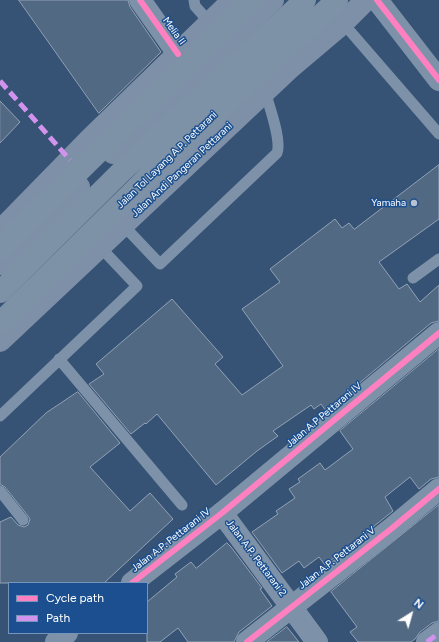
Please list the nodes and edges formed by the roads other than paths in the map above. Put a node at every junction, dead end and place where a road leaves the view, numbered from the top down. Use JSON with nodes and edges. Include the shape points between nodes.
{"nodes":[{"id":1,"x":140,"y":0,"type":"edge"},
{"id":2,"x":194,"y":0,"type":"edge"},
{"id":3,"x":233,"y":0,"type":"edge"},
{"id":4,"x":254,"y":0,"type":"edge"},
{"id":5,"x":273,"y":0,"type":"edge"},
{"id":6,"x":304,"y":0,"type":"edge"},
{"id":7,"x":337,"y":0,"type":"edge"},
{"id":8,"x":366,"y":0,"type":"edge"},
{"id":9,"x":377,"y":0,"type":"edge"},
{"id":10,"x":210,"y":23,"type":"junction"},
{"id":11,"x":342,"y":23,"type":"junction"},
{"id":12,"x":178,"y":54,"type":"junction"},
{"id":13,"x":439,"y":80,"type":"edge"},
{"id":14,"x":265,"y":91,"type":"junction"},
{"id":15,"x":439,"y":134,"type":"edge"},
{"id":16,"x":123,"y":225,"type":"junction"},
{"id":17,"x":0,"y":231,"type":"edge"},
{"id":18,"x":100,"y":247,"type":"junction"},
{"id":19,"x":0,"y":249,"type":"edge"},
{"id":20,"x":439,"y":259,"type":"edge"},
{"id":21,"x":0,"y":264,"type":"edge"},
{"id":22,"x":413,"y":278,"type":"dead end"},
{"id":23,"x":0,"y":292,"type":"edge"},
{"id":24,"x":0,"y":323,"type":"edge"},
{"id":25,"x":439,"y":333,"type":"edge"},
{"id":26,"x":0,"y":341,"type":"edge"},
{"id":27,"x":60,"y":359,"type":"junction"},
{"id":28,"x":0,"y":416,"type":"edge"},
{"id":29,"x":439,"y":489,"type":"edge"},
{"id":30,"x":0,"y":491,"type":"edge"},
{"id":31,"x":182,"y":505,"type":"dead end"},
{"id":32,"x":222,"y":514,"type":"junction"},
{"id":33,"x":24,"y":520,"type":"dead end"},
{"id":34,"x":133,"y":582,"type":"edge"},
{"id":35,"x":292,"y":607,"type":"junction"},
{"id":36,"x":439,"y":633,"type":"edge"},
{"id":37,"x":67,"y":634,"type":"edge"},
{"id":38,"x":56,"y":642,"type":"edge"},
{"id":39,"x":247,"y":642,"type":"edge"},
{"id":40,"x":317,"y":642,"type":"edge"},
{"id":41,"x":427,"y":642,"type":"edge"}],
"edges":[{"from":1,"to":12,"type":"street","name":"Melia II"},
{"from":2,"to":10,"type":"lane","via":[[195,6]]},
{"from":3,"to":10,"type":"highway"},
{"from":4,"to":19,"type":"highway"},
{"from":5,"to":21,"type":"highway"},
{"from":6,"to":23,"type":"highway","via":[[121,172]]},
{"from":7,"to":24,"type":"highway","name":"Jalan Tol Layang A.P. Pettarani","via":[[159,166]]},
{"from":8,"to":11,"type":"highway","name":"Jalan Andi Pangeran Pettarani"},
{"from":9,"to":13,"type":"street"},
{"from":10,"to":12,"type":"highway"},
{"from":11,"to":14,"type":"highway","name":"Jalan Andi Pangeran Pettarani"},
{"from":11,"to":15,"type":"lane"},
{"from":12,"to":17,"type":"highway"},
{"from":14,"to":16,"type":"highway","name":"Jalan Andi Pangeran Pettarani"},
{"from":14,"to":16,"type":"lane","via":[[279,143],[277,153],[160,264]]},
{"from":16,"to":18,"type":"highway","name":"Jalan Andi Pangeran Pettarani"},
{"from":18,"to":26,"type":"highway","name":"Jalan Andi Pangeran Pettarani"},
{"from":18,"to":27,"type":"lane","via":[[137,286]]},
{"from":20,"to":22,"type":"lane"},
{"from":25,"to":32,"type":"street","name":"Jalan A.P Pettarani IV"},
{"from":27,"to":28,"type":"lane"},
{"from":27,"to":31,"type":"lane"},
{"from":29,"to":35,"type":"street","name":"Jalan A.P. Pettarani V"},
{"from":30,"to":33,"type":"lane"},
{"from":32,"to":34,"type":"street","name":"Jalan A.P. Pettarani IV"},
{"from":32,"to":35,"type":"street","name":"Jalan A.P. Pettarani 2"},
{"from":35,"to":39,"type":"street","name":"Jalan A.P. Pettarani V"},
{"from":35,"to":40,"type":"street","name":"Jalan A.P. Pettarani 2"},
{"from":36,"to":41,"type":"street"},
{"from":37,"to":38,"type":"street"}]}
